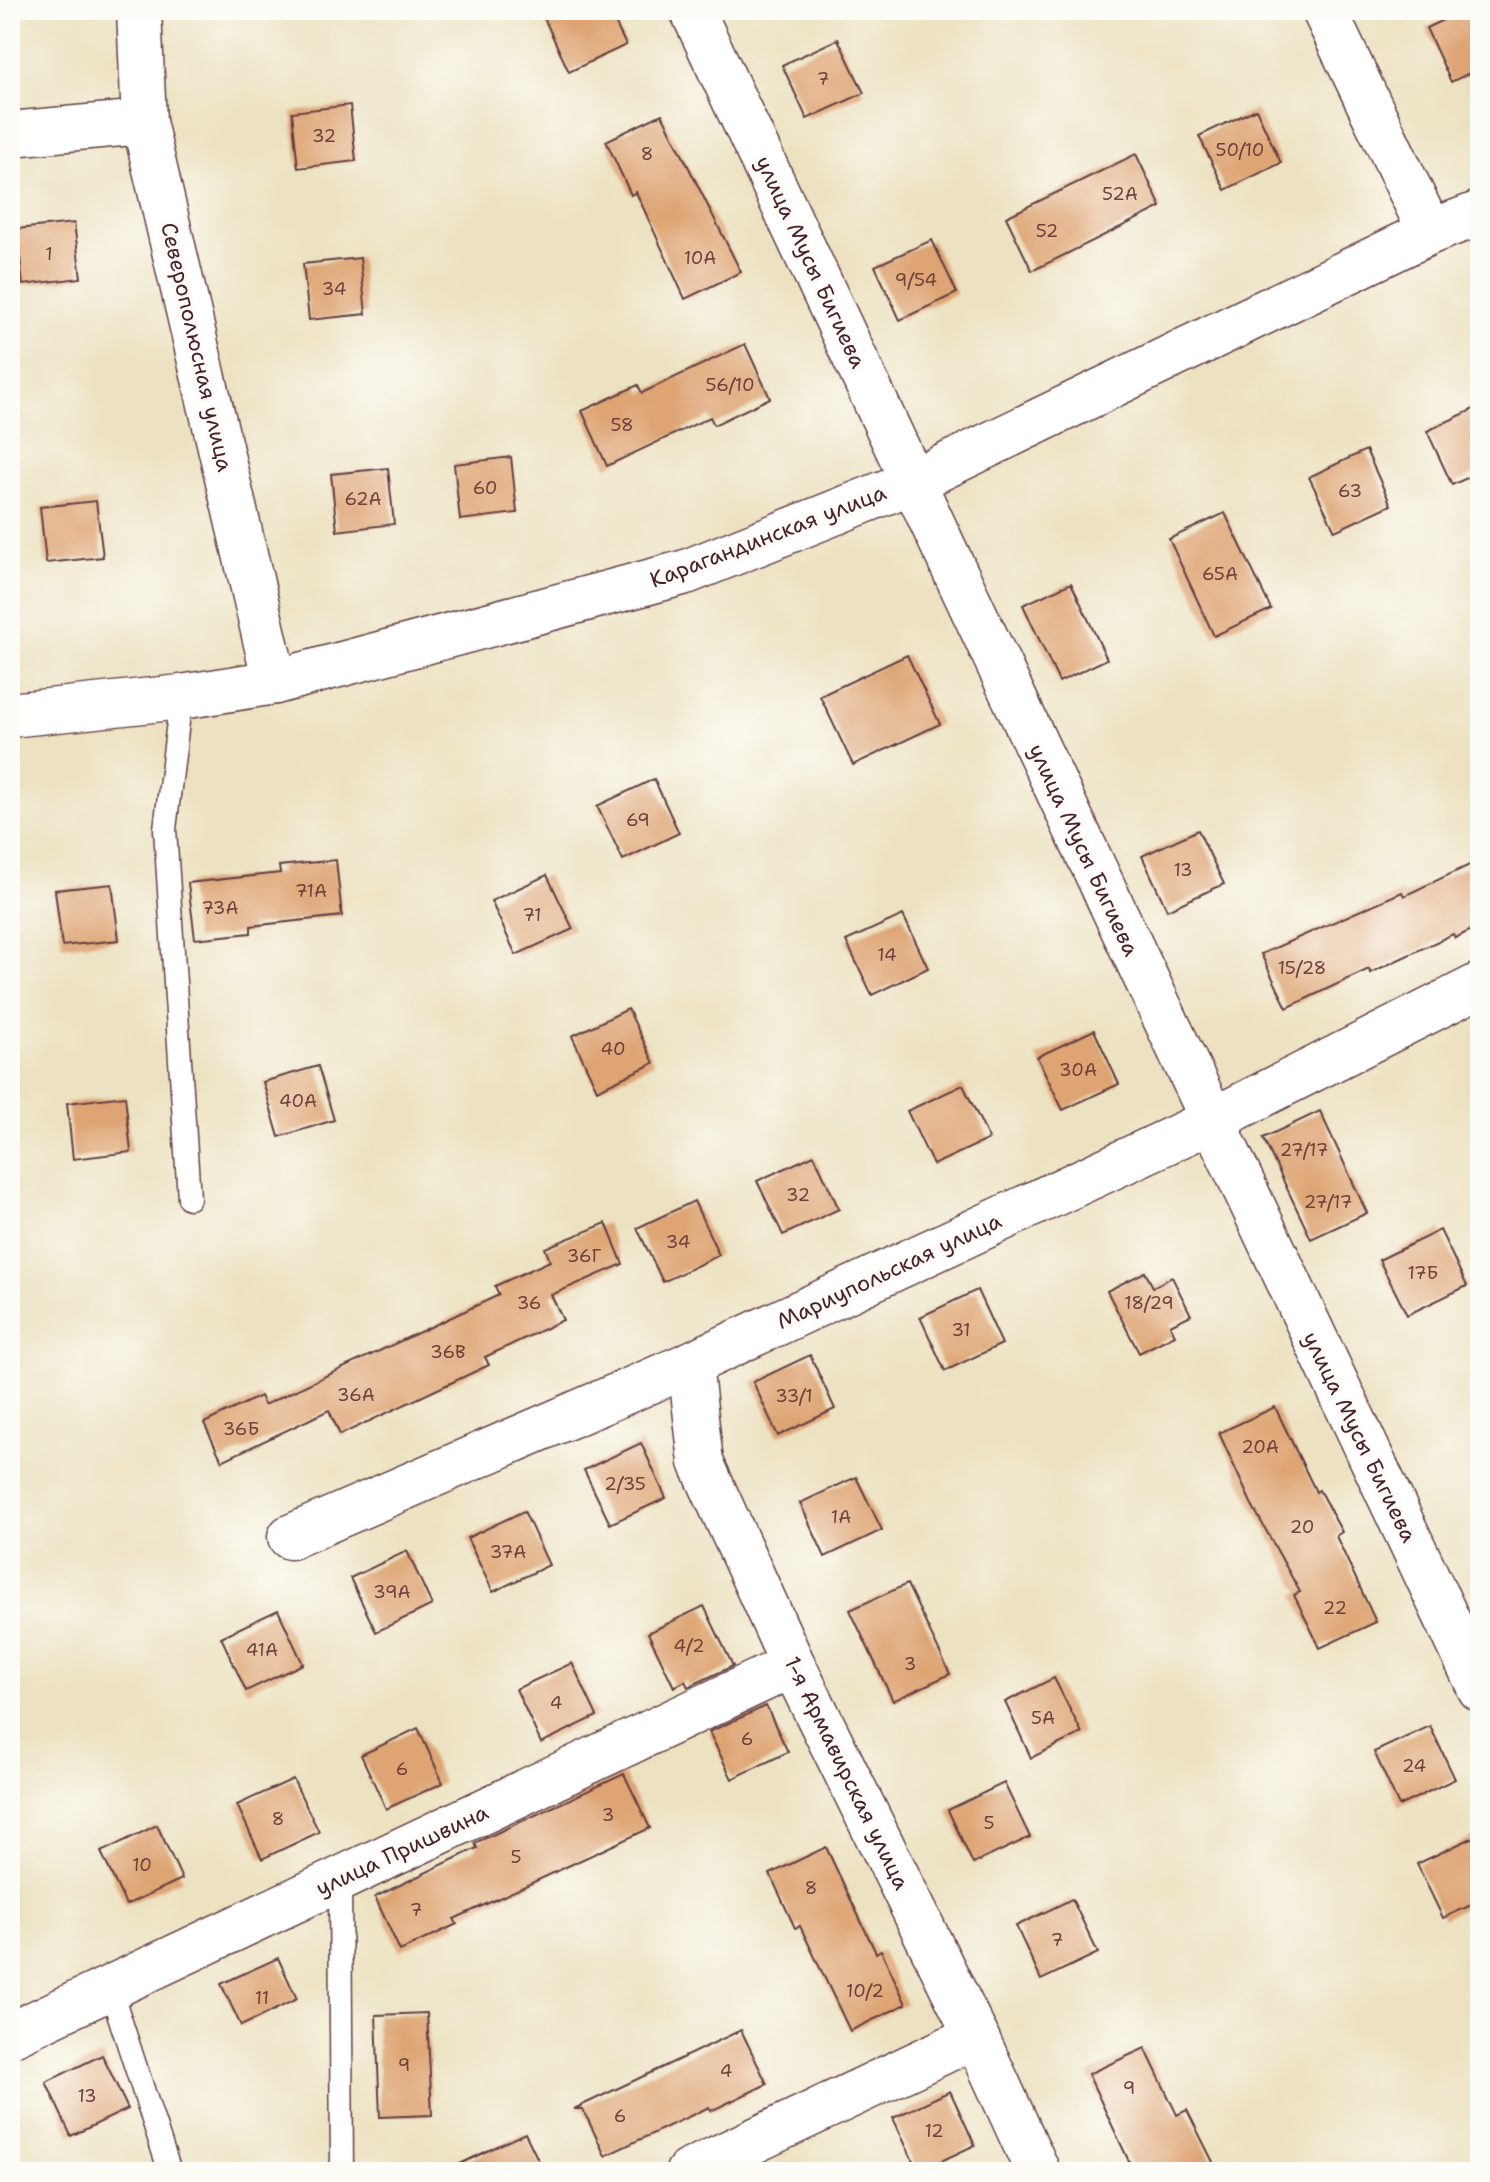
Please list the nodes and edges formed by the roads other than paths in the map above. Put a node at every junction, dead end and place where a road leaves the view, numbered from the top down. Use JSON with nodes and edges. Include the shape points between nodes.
{"nodes":[{"id":1,"x":139,"y":10,"type":"edge"},
{"id":2,"x":692,"y":10,"type":"edge"},
{"id":3,"x":1324,"y":10,"type":"edge"},
{"id":4,"x":144,"y":122,"type":"junction"},
{"id":5,"x":10,"y":134,"type":"edge"},
{"id":6,"x":1480,"y":213,"type":"edge"},
{"id":7,"x":1430,"y":232,"type":"junction"},
{"id":8,"x":914,"y":481,"type":"junction"},
{"id":9,"x":275,"y":682,"type":"junction"},
{"id":10,"x":181,"y":697,"type":"junction"},
{"id":11,"x":10,"y":715,"type":"edge"},
{"id":12,"x":1480,"y":985,"type":"edge"},
{"id":13,"x":1209,"y":1122,"type":"junction"},
{"id":14,"x":189,"y":1198,"type":"dead end"},
{"id":15,"x":690,"y":1364,"type":"junction"},
{"id":16,"x":290,"y":1537,"type":"dead end"},
{"id":17,"x":793,"y":1665,"type":"junction"},
{"id":18,"x":1480,"y":1689,"type":"edge"},
{"id":19,"x":340,"y":1879,"type":"junction"},
{"id":20,"x":110,"y":1988,"type":"junction"},
{"id":21,"x":10,"y":2035,"type":"edge"},
{"id":22,"x":976,"y":2036,"type":"junction"},
{"id":23,"x":170,"y":2172,"type":"edge"},
{"id":24,"x":342,"y":2172,"type":"edge"},
{"id":25,"x":688,"y":2172,"type":"edge"},
{"id":26,"x":1038,"y":2172,"type":"edge"}],
"edges":[{"from":1,"to":4,"type":"street","name":"Северополюсная улица"},
{"from":2,"to":8,"type":"street","name":"улица Мусы Бигиева"},
{"from":3,"to":7,"type":"street"},
{"from":4,"to":5,"type":"street"},
{"from":4,"to":9,"type":"street","name":"Северополюсная улица"},
{"from":6,"to":7,"type":"street","name":"Карагандинская улица"},
{"from":7,"to":8,"type":"street","name":"Карагандинская улица"},
{"from":8,"to":9,"type":"street","name":"Карагандинская улица","via":[[686,572]]},
{"from":8,"to":13,"type":"street","name":"улица Мусы Бигиева"},
{"from":9,"to":10,"type":"street","name":"Карагандинская улица"},
{"from":10,"to":11,"type":"street","name":"Карагандинская улица"},
{"from":10,"to":14,"type":"lane","via":[[165,829]]},
{"from":12,"to":13,"type":"street","name":"Мариупольская улица"},
{"from":13,"to":15,"type":"street","name":"Мариупольская улица"},
{"from":13,"to":18,"type":"street","name":"улица Мусы Бигиева"},
{"from":15,"to":16,"type":"street","name":"Мариупольская улица"},
{"from":15,"to":17,"type":"street","name":"1-я Армавирская улица","via":[[701,1462]]},
{"from":17,"to":19,"type":"street","name":"улица Пришвина"},
{"from":17,"to":22,"type":"street","name":"1-я Армавирская улица"},
{"from":19,"to":20,"type":"street","name":"улица Пришвина"},
{"from":19,"to":24,"type":"lane"},
{"from":20,"to":21,"type":"street","name":"улица Пришвина"},
{"from":20,"to":23,"type":"lane"},
{"from":22,"to":25,"type":"street"},
{"from":22,"to":26,"type":"street","name":"1-я Армавирская улица"}]}
